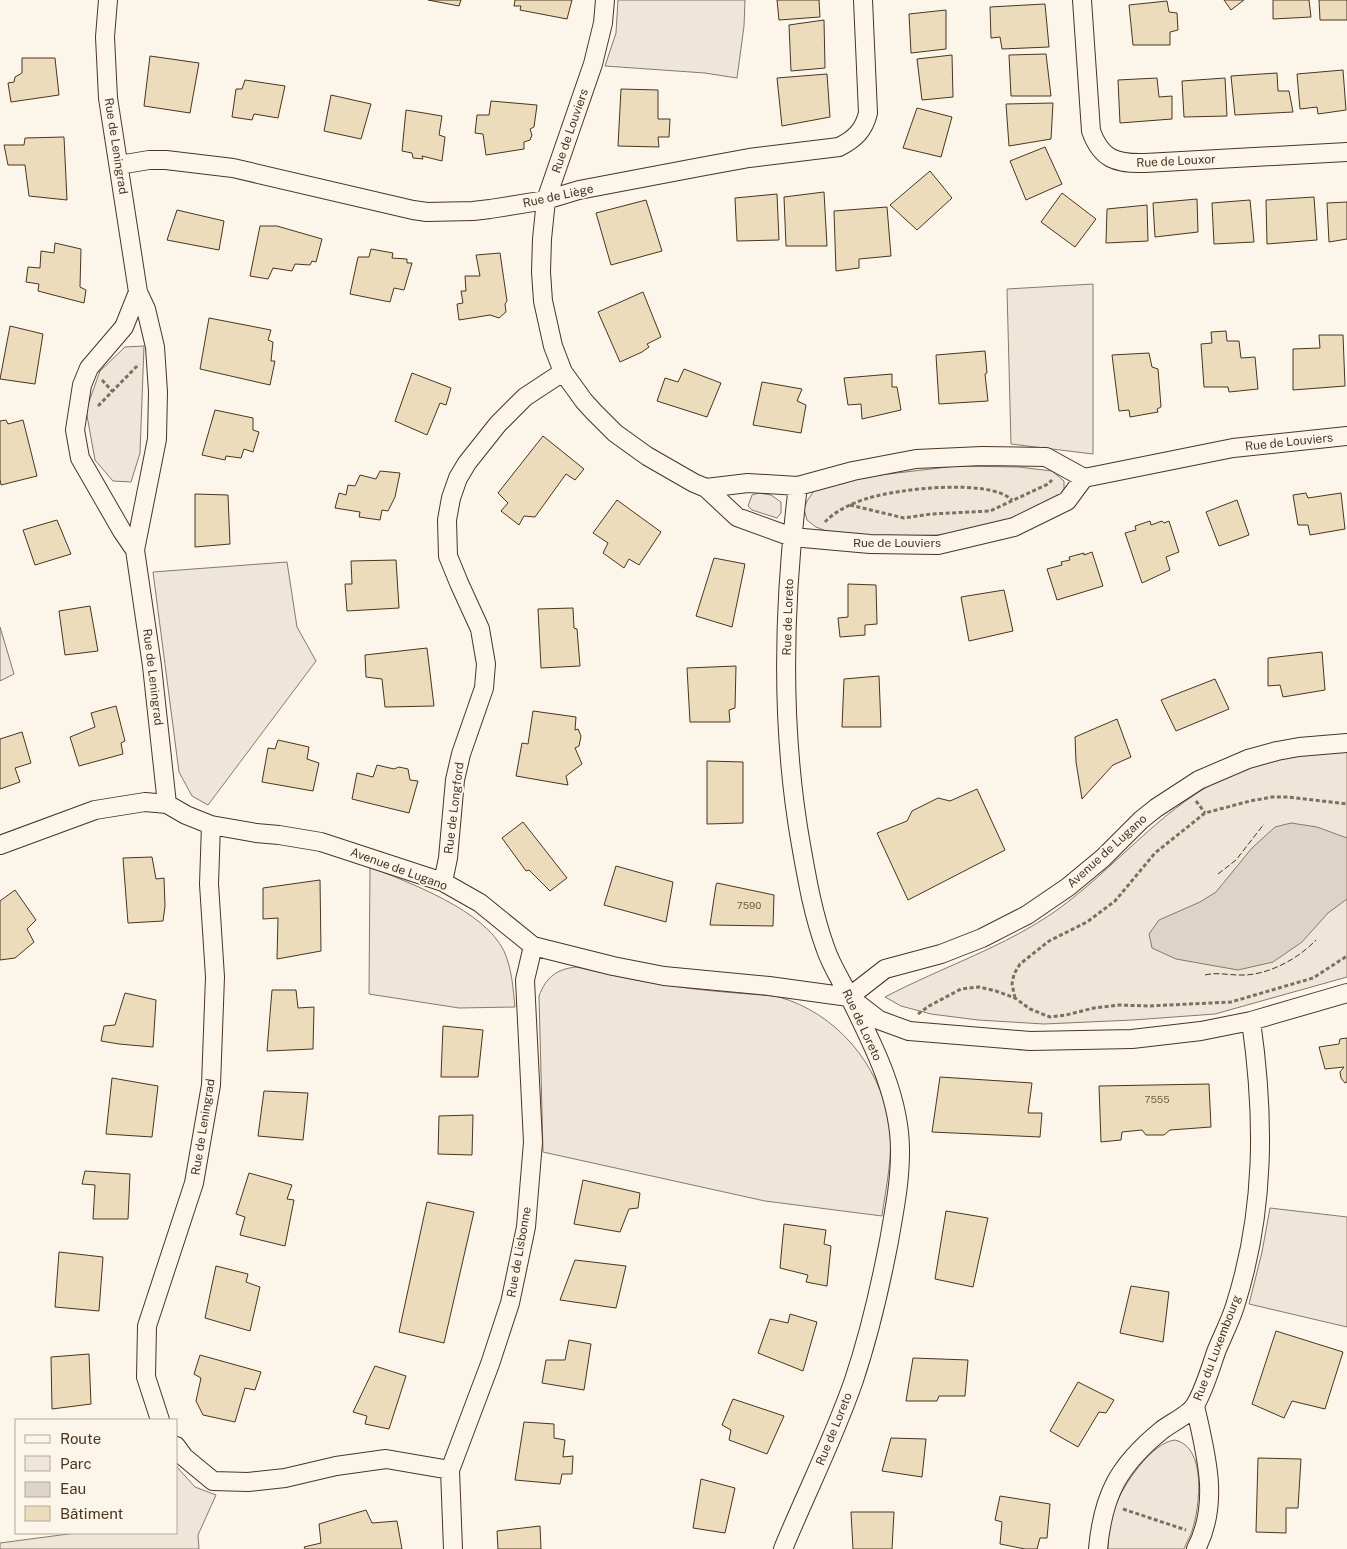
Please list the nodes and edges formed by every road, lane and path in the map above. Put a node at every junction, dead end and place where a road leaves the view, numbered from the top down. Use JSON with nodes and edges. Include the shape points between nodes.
{"nodes":[{"id":1,"x":108,"y":0,"type":"edge"},
{"id":2,"x":605,"y":0,"type":"edge"},
{"id":3,"x":863,"y":0,"type":"edge"},
{"id":4,"x":1082,"y":0,"type":"edge"},
{"id":5,"x":1347,"y":152,"type":"edge"},
{"id":6,"x":119,"y":165,"type":"junction"},
{"id":7,"x":546,"y":200,"type":"junction"},
{"id":8,"x":138,"y":292,"type":"junction"},
{"id":9,"x":155,"y":347,"type":"junction"},
{"id":10,"x":563,"y":372,"type":"junction"},
{"id":11,"x":74,"y":430,"type":"junction"},
{"id":12,"x":1347,"y":436,"type":"edge"},
{"id":13,"x":1054,"y":478,"type":"dead end"},
{"id":14,"x":1084,"y":478,"type":"junction"},
{"id":15,"x":798,"y":486,"type":"junction"},
{"id":16,"x":706,"y":488,"type":"junction"},
{"id":17,"x":1012,"y":500,"type":"junction"},
{"id":18,"x":792,"y":537,"type":"junction"},
{"id":19,"x":135,"y":550,"type":"junction"},
{"id":20,"x":1347,"y":743,"type":"edge"},
{"id":21,"x":168,"y":804,"type":"junction"},
{"id":22,"x":1347,"y":804,"type":"edge"},
{"id":23,"x":211,"y":825,"type":"junction"},
{"id":24,"x":0,"y":845,"type":"edge"},
{"id":25,"x":443,"y":882,"type":"junction"},
{"id":26,"x":534,"y":946,"type":"junction"},
{"id":27,"x":1347,"y":956,"type":"edge"},
{"id":28,"x":1347,"y":992,"type":"edge"},
{"id":29,"x":849,"y":997,"type":"junction"},
{"id":30,"x":1015,"y":998,"type":"junction"},
{"id":31,"x":912,"y":1019,"type":"dead end"},
{"id":32,"x":1251,"y":1021,"type":"junction"},
{"id":33,"x":1195,"y":1406,"type":"junction"},
{"id":34,"x":160,"y":1419,"type":"edge"},
{"id":35,"x":178,"y":1449,"type":"edge"},
{"id":36,"x":450,"y":1470,"type":"junction"},
{"id":37,"x":1130,"y":1512,"type":"dead end"},
{"id":38,"x":1192,"y":1532,"type":"dead end"},
{"id":39,"x":453,"y":1549,"type":"edge"},
{"id":40,"x":783,"y":1549,"type":"edge"},
{"id":41,"x":1098,"y":1549,"type":"edge"},
{"id":42,"x":1196,"y":1549,"type":"edge"}],
"edges":[{"from":1,"to":6,"type":"street","name":"Rue de Leningrad","via":[[105,37],[107,89]]},
{"from":2,"to":7,"type":"street","name":"Rue de Louviers","via":[[604,23],[593,64]]},
{"from":3,"to":7,"type":"street","name":"Rue de Liège","via":[[868,113],[866,123],[850,142],[833,148],[749,158],[579,190]]},
{"from":4,"to":5,"type":"street","name":"Rue de Louxor","via":[[1091,131],[1100,150],[1108,157],[1118,162],[1145,163]]},
{"from":6,"to":7,"type":"street","name":"Rue de Liège","via":[[166,160],[233,168],[427,212],[473,211]]},
{"from":6,"to":8,"type":"street","name":"Rue de Leningrad"},
{"from":7,"to":10,"type":"street","name":"Rue de Louviers","via":[[542,239],[543,301],[553,346]]},
{"from":8,"to":9,"type":"street","name":"Rue de Leningrad","via":[[146,309]]},
{"from":8,"to":11,"type":"street","name":"Rue de Leningrad","via":[[124,327],[89,368],[82,384]]},
{"from":9,"to":11,"type":"path"},
{"from":9,"to":19,"type":"street","name":"Rue de Leningrad","via":[[157,439]]},
{"from":10,"to":16,"type":"street","name":"Rue de Louviers","via":[[584,401],[615,433],[656,462]]},
{"from":10,"to":25,"type":"street","name":"Rue de Longford","via":[[524,397],[498,424],[467,463],[451,498],[447,520],[448,556],[480,629],[486,664],[484,688],[455,780]]},
{"from":11,"to":19,"type":"street","name":"Rue de Leningrad","via":[[80,458]]},
{"from":12,"to":14,"type":"street","name":"Rue de Louviers","via":[[1233,448]]},
{"from":13,"to":17,"type":"path","via":[[1048,484]]},
{"from":14,"to":15,"type":"street","via":[[1046,457],[982,456],[916,459],[852,470]]},
{"from":14,"to":18,"type":"street","name":"Rue de Louviers","via":[[1067,501],[1014,527],[938,545],[870,544]]},
{"from":15,"to":16,"type":"street","via":[[748,483]]},
{"from":15,"to":18,"type":"street","name":"Rue de Loreto"},
{"from":16,"to":18,"type":"street","name":"Rue de Louviers","via":[[737,517]]},
{"from":17,"to":17,"type":"path","via":[[990,511],[904,518],[850,505],[890,492],[944,487],[973,487],[1006,495]]},
{"from":18,"to":29,"type":"street","name":"Rue de Loreto","via":[[786,697],[793,794],[815,914],[826,950]]},
{"from":19,"to":21,"type":"street","name":"Rue de Leningrad","via":[[154,676]]},
{"from":20,"to":29,"type":"street","name":"Avenue de Lugano","via":[[1299,747],[1248,759],[1199,780],[1156,808],[1082,875],[1027,915],[982,938],[940,954],[885,969]]},
{"from":21,"to":23,"type":"street","name":"Avenue de Lugano"},
{"from":21,"to":24,"type":"street","name":"Avenue de Lugano","via":[[145,802],[95,810]]},
{"from":22,"to":30,"type":"path","via":[[1272,797],[1205,812],[1155,853],[1115,901],[1087,922],[1049,941],[1020,964],[1012,984]]},
{"from":23,"to":25,"type":"street","name":"Avenue de Lugano","via":[[321,842]]},
{"from":23,"to":34,"type":"street","name":"Rue de Leningrad","via":[[209,884],[215,981],[211,1084],[194,1183],[147,1326],[146,1377]]},
{"from":25,"to":26,"type":"street","name":"Avenue de Lugano","via":[[480,903]]},
{"from":26,"to":29,"type":"street","name":"Avenue de Lugano","via":[[664,976]]},
{"from":26,"to":36,"type":"street","name":"Rue de Lisbonne","via":[[525,980],[533,1142],[526,1227],[510,1303]]},
{"from":27,"to":30,"type":"path","via":[[1313,978],[1231,1002],[1094,1008],[1050,1017],[1030,1009]]},
{"from":28,"to":32,"type":"street","name":"Avenue de Lugano"},
{"from":29,"to":32,"type":"street","name":"Avenue de Lugano","via":[[879,1020],[909,1031],[1030,1041],[1132,1039]]},
{"from":29,"to":40,"type":"street","name":"Rue de Loreto","via":[[885,1074],[896,1113],[900,1152],[898,1177],[885,1262],[863,1352],[838,1421]]},
{"from":30,"to":31,"type":"path","via":[[979,987],[961,989]]},
{"from":32,"to":33,"type":"street","name":"Rue du Luxembourg","via":[[1260,1096],[1261,1149],[1257,1197],[1235,1307]]},
{"from":33,"to":41,"type":"street","name":"Rue du Luxembourg","via":[[1132,1457],[1117,1478],[1105,1504]]},
{"from":33,"to":42,"type":"street","name":"Rue du Luxembourg","via":[[1210,1490],[1208,1515]]},
{"from":35,"to":36,"type":"street","via":[[213,1481],[285,1478],[386,1459]]},
{"from":36,"to":39,"type":"street","name":"Rue de Lisbonne"},
{"from":37,"to":38,"type":"path"}]}
